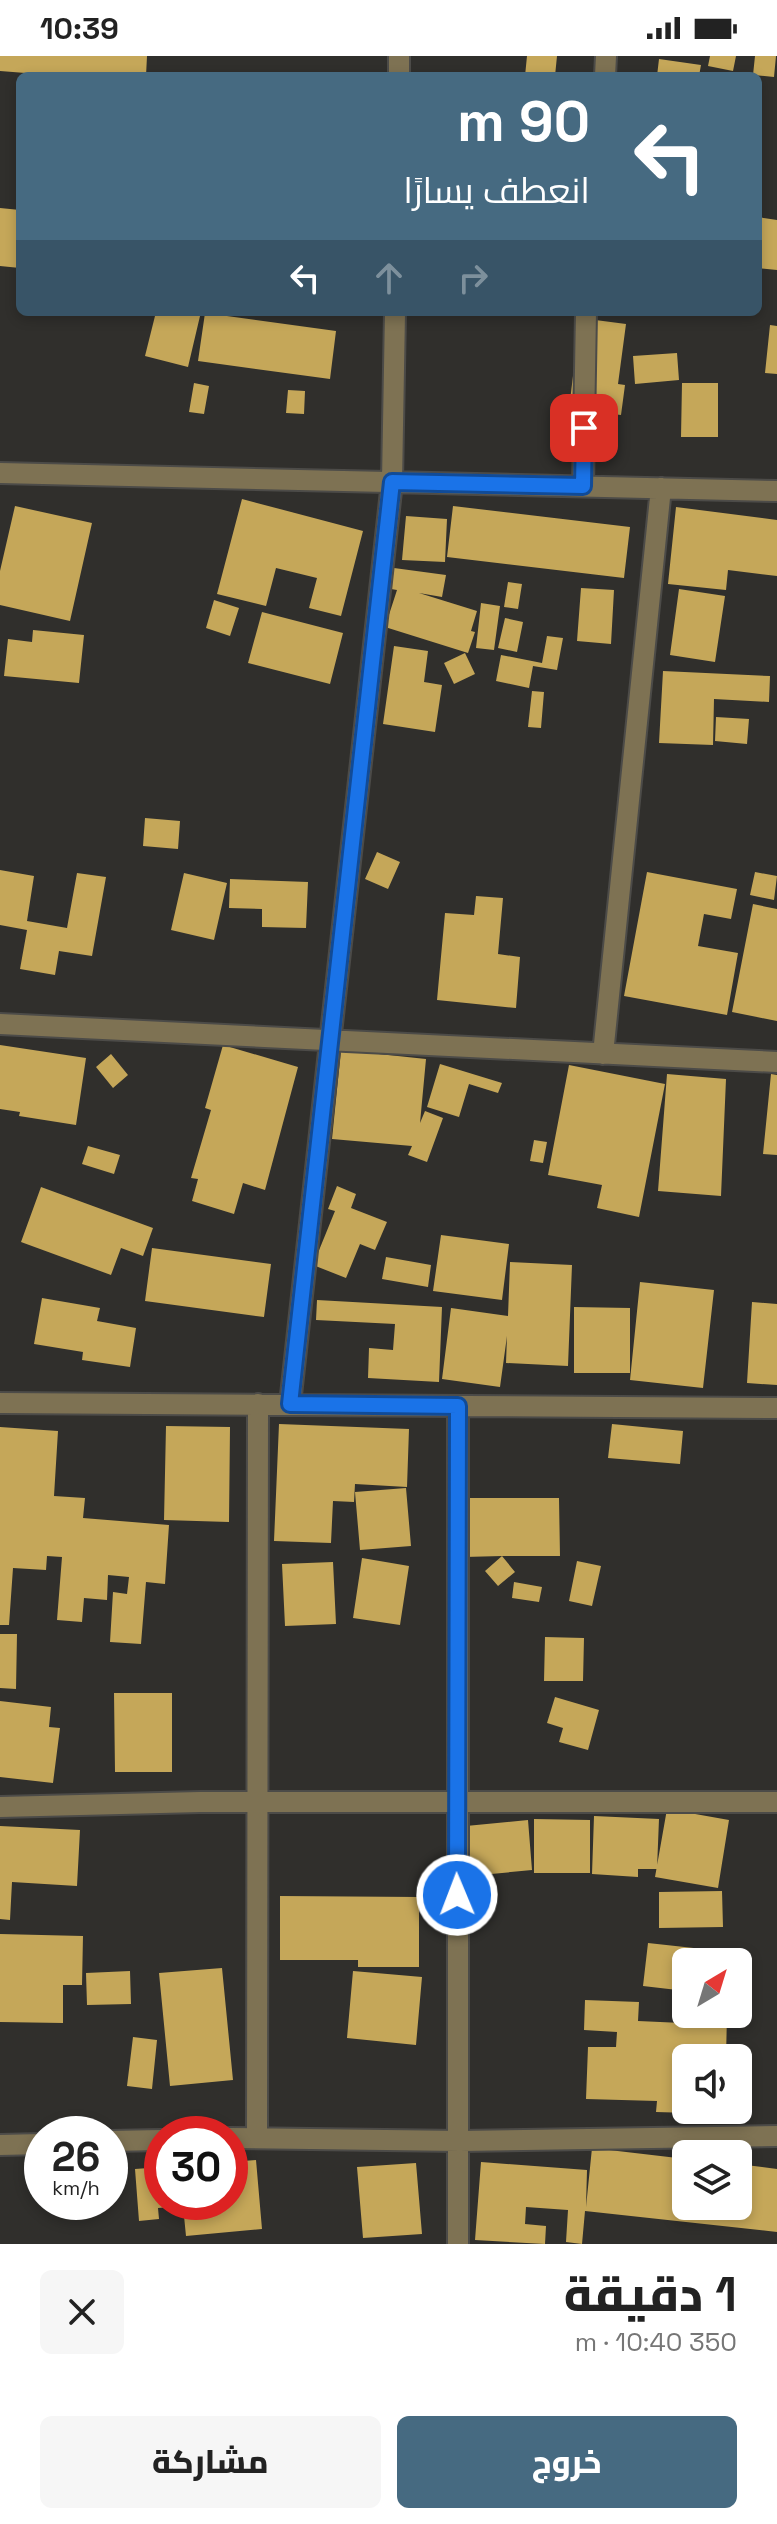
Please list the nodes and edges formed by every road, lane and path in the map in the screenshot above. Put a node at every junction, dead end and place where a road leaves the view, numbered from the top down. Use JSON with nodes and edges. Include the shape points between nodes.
{"nodes":[{"id":1,"x":395,"y":316,"type":"edge"},
{"id":2,"x":586,"y":316,"type":"edge"},
{"id":3,"x":0,"y":473,"type":"edge"},
{"id":4,"x":392,"y":482,"type":"junction"},
{"id":5,"x":583,"y":486,"type":"junction"},
{"id":6,"x":661,"y":488,"type":"junction"},
{"id":7,"x":777,"y":491,"type":"edge"},
{"id":8,"x":0,"y":1024,"type":"edge"},
{"id":9,"x":332,"y":1042,"type":"junction"},
{"id":10,"x":603,"y":1054,"type":"junction"},
{"id":11,"x":777,"y":1062,"type":"edge"},
{"id":12,"x":0,"y":1403,"type":"edge"},
{"id":13,"x":258,"y":1404,"type":"junction"},
{"id":14,"x":290,"y":1404,"type":"junction"},
{"id":15,"x":458,"y":1406,"type":"junction"},
{"id":16,"x":777,"y":1408,"type":"edge"},
{"id":17,"x":456,"y":1802,"type":"junction"},
{"id":18,"x":777,"y":1802,"type":"edge"},
{"id":19,"x":256,"y":1803,"type":"junction"},
{"id":20,"x":0,"y":1807,"type":"edge"},
{"id":21,"x":777,"y":2136,"type":"edge"},
{"id":22,"x":248,"y":2137,"type":"edge"},
{"id":23,"x":257,"y":2137,"type":"junction"},
{"id":24,"x":460,"y":2141,"type":"junction"},
{"id":25,"x":24,"y":2144,"type":"edge"},
{"id":26,"x":0,"y":2145,"type":"edge"},
{"id":27,"x":458,"y":2244,"type":"edge"}],
"edges":[{"from":1,"to":4,"type":"street"},
{"from":2,"to":5,"type":"street"},
{"from":3,"to":4,"type":"street"},
{"from":4,"to":5,"type":"street"},
{"from":4,"to":9,"type":"street"},
{"from":5,"to":6,"type":"street"},
{"from":6,"to":7,"type":"street"},
{"from":6,"to":10,"type":"street"},
{"from":8,"to":9,"type":"street"},
{"from":9,"to":10,"type":"street"},
{"from":9,"to":14,"type":"street"},
{"from":10,"to":11,"type":"street"},
{"from":12,"to":13,"type":"street"},
{"from":13,"to":14,"type":"street"},
{"from":13,"to":19,"type":"street"},
{"from":14,"to":15,"type":"street"},
{"from":15,"to":16,"type":"street"},
{"from":15,"to":17,"type":"street"},
{"from":17,"to":18,"type":"street"},
{"from":17,"to":19,"type":"street"},
{"from":17,"to":24,"type":"street"},
{"from":19,"to":20,"type":"street"},
{"from":19,"to":23,"type":"street"},
{"from":21,"to":24,"type":"street"},
{"from":22,"to":23,"type":"street"},
{"from":23,"to":24,"type":"street"},
{"from":24,"to":27,"type":"street"},
{"from":25,"to":26,"type":"street"}]}
